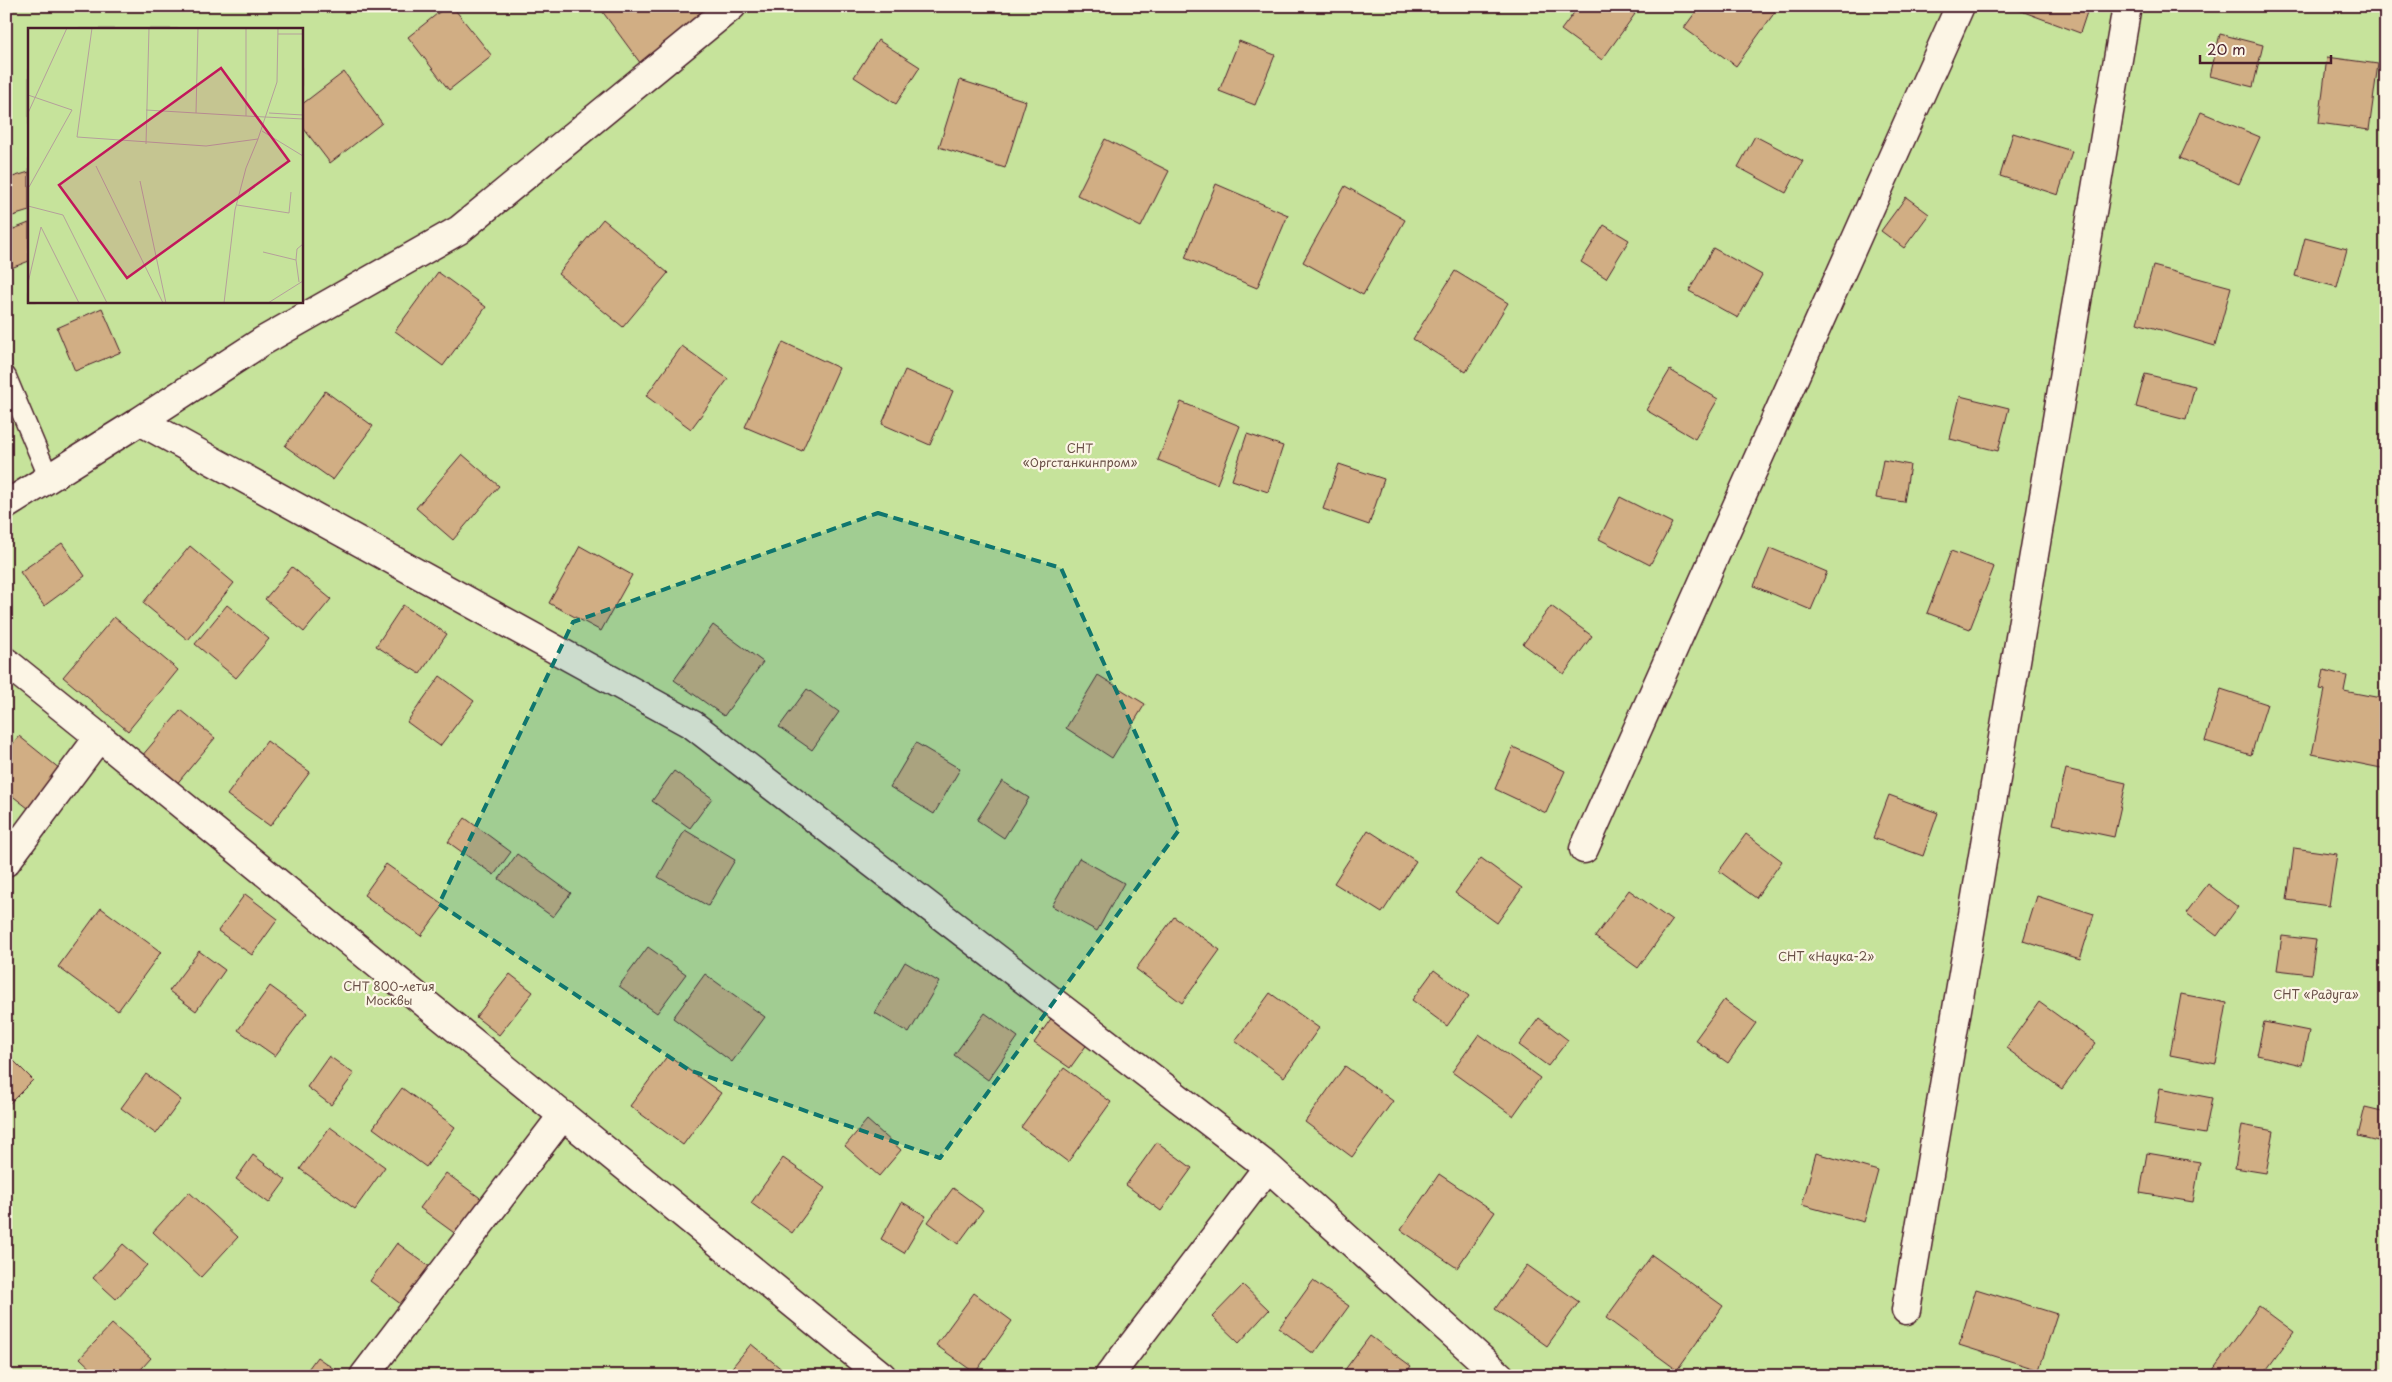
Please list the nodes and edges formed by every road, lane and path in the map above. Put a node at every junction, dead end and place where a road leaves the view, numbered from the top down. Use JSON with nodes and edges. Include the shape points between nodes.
{"nodes":[{"id":1,"x":732,"y":6,"type":"edge"},
{"id":2,"x":1960,"y":6,"type":"edge"},
{"id":3,"x":2127,"y":6,"type":"edge"},
{"id":4,"x":6,"y":376,"type":"edge"},
{"id":5,"x":140,"y":421,"type":"junction"},
{"id":6,"x":49,"y":478,"type":"junction"},
{"id":7,"x":6,"y":505,"type":"edge"},
{"id":8,"x":6,"y":662,"type":"edge"},
{"id":9,"x":98,"y":737,"type":"junction"},
{"id":10,"x":1584,"y":849,"type":"dead end"},
{"id":11,"x":6,"y":862,"type":"edge"},
{"id":12,"x":563,"y":1115,"type":"junction"},
{"id":13,"x":1268,"y":1167,"type":"junction"},
{"id":14,"x":1906,"y":1310,"type":"dead end"},
{"id":15,"x":364,"y":1376,"type":"edge"},
{"id":16,"x":882,"y":1376,"type":"edge"},
{"id":17,"x":1109,"y":1376,"type":"edge"},
{"id":18,"x":1500,"y":1376,"type":"edge"}],
"edges":[{"from":1,"to":5,"type":"street","via":[[460,230],[263,341]]},
{"from":2,"to":10,"type":"street"},
{"from":3,"to":14,"type":"street"},
{"from":4,"to":6,"type":"lane"},
{"from":5,"to":6,"type":"street"},
{"from":5,"to":13,"type":"street","via":[[693,725]]},
{"from":6,"to":7,"type":"street"},
{"from":8,"to":9,"type":"street"},
{"from":9,"to":11,"type":"street"},
{"from":9,"to":12,"type":"street"},
{"from":12,"to":15,"type":"street"},
{"from":12,"to":16,"type":"street"},
{"from":13,"to":17,"type":"street"},
{"from":13,"to":18,"type":"street"}]}
